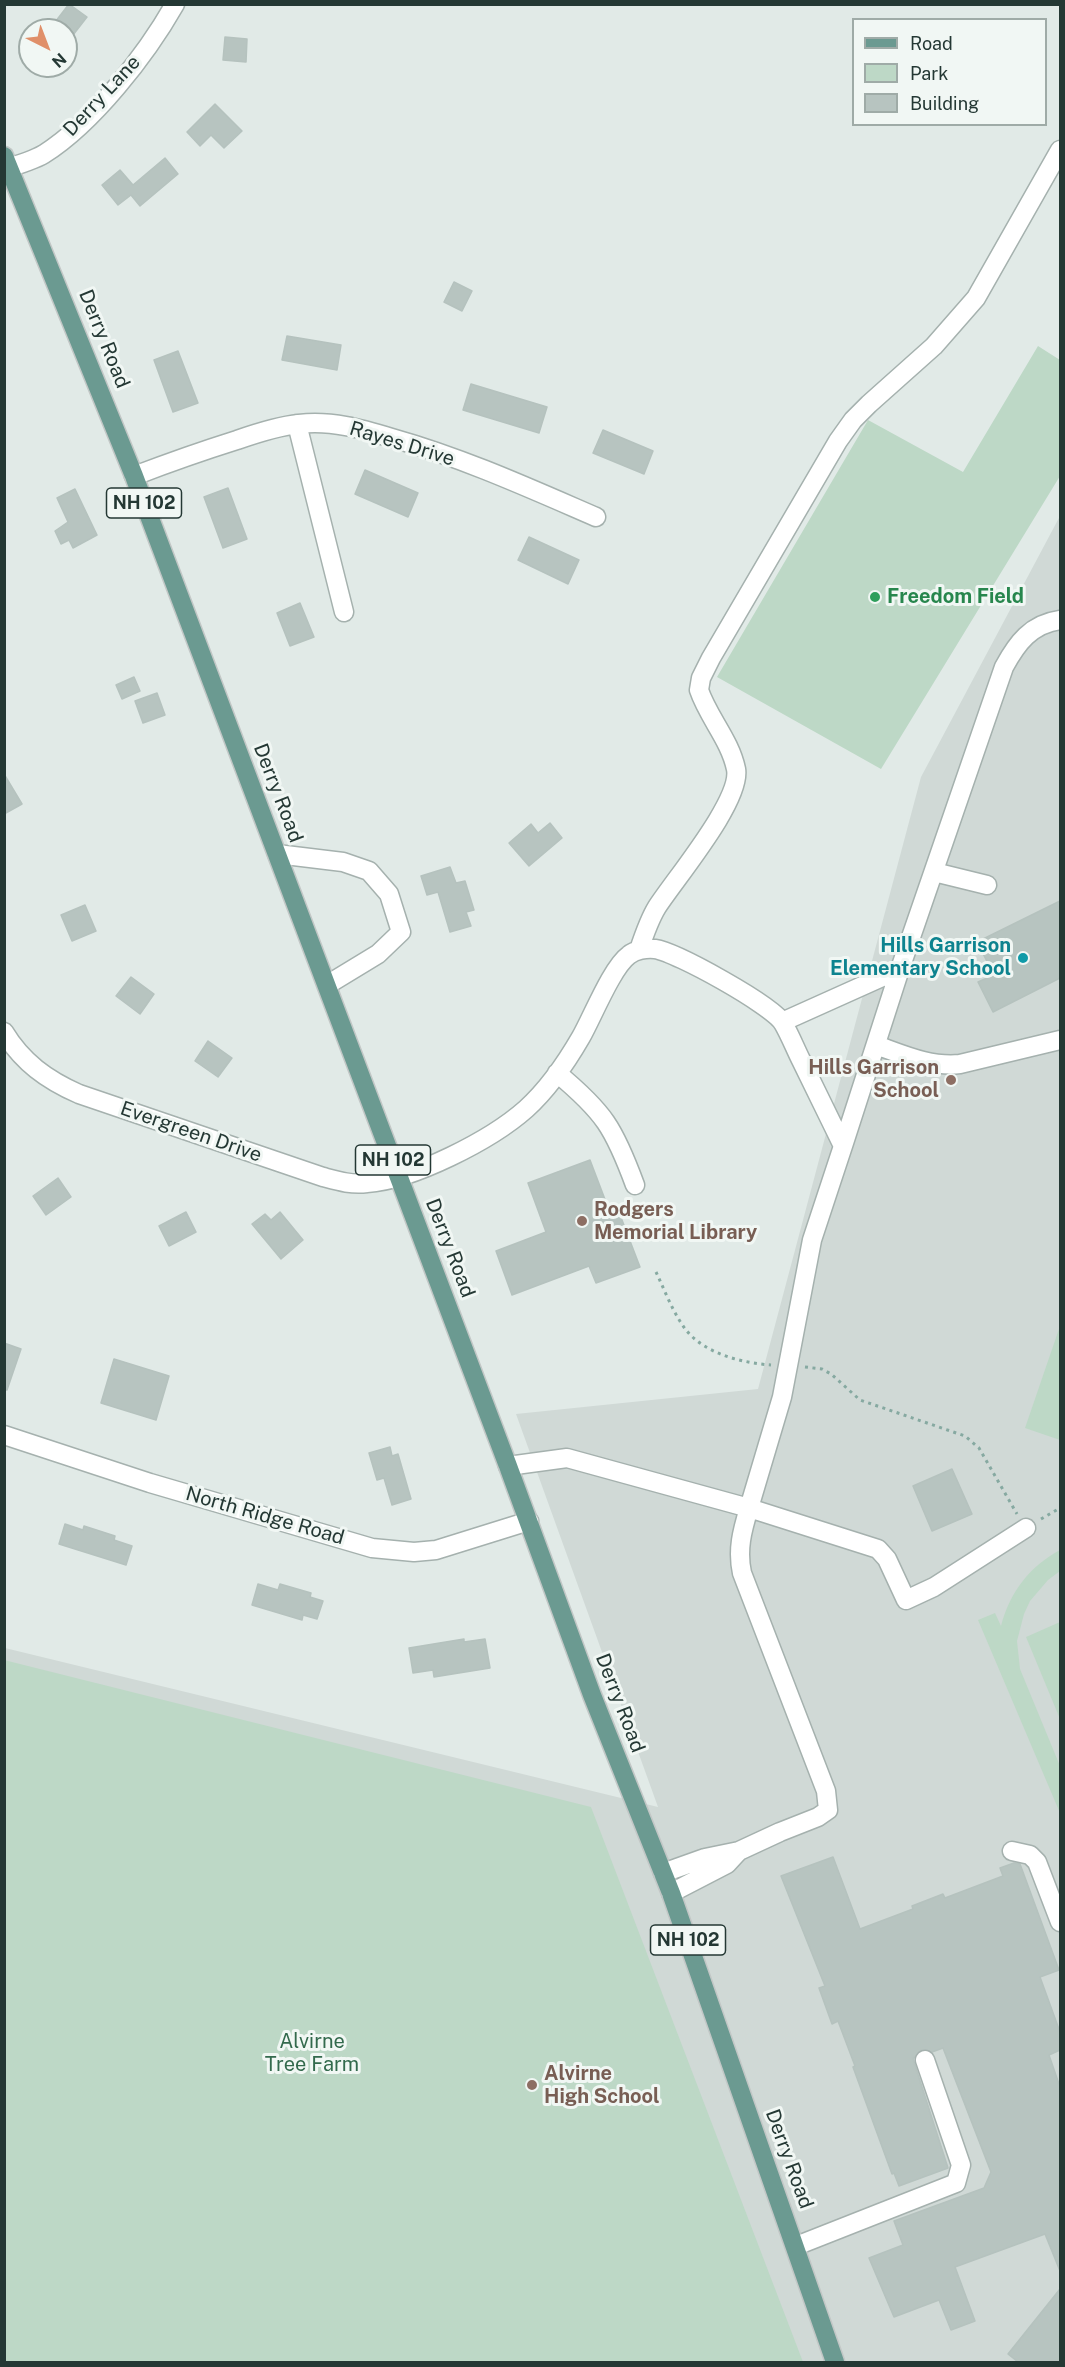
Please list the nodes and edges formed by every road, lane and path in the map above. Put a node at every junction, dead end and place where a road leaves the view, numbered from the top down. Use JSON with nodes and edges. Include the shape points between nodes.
{"nodes":[{"id":1,"x":175,"y":4,"type":"edge"},
{"id":2,"x":1060,"y":150,"type":"edge"},
{"id":3,"x":6,"y":164,"type":"edge"},
{"id":4,"x":297,"y":424,"type":"junction"},
{"id":5,"x":134,"y":476,"type":"junction"},
{"id":6,"x":596,"y":518,"type":"dead end"},
{"id":7,"x":344,"y":612,"type":"dead end"},
{"id":8,"x":1060,"y":620,"type":"edge"},
{"id":9,"x":277,"y":854,"type":"junction"},
{"id":10,"x":934,"y":872,"type":"junction"},
{"id":11,"x":987,"y":885,"type":"dead end"},
{"id":12,"x":639,"y":950,"type":"junction"},
{"id":13,"x":900,"y":969,"type":"junction"},
{"id":14,"x":327,"y":985,"type":"junction"},
{"id":15,"x":782,"y":1022,"type":"junction"},
{"id":16,"x":4,"y":1032,"type":"edge"},
{"id":17,"x":1060,"y":1040,"type":"edge"},
{"id":18,"x":876,"y":1045,"type":"junction"},
{"id":19,"x":557,"y":1073,"type":"junction"},
{"id":20,"x":843,"y":1146,"type":"junction"},
{"id":21,"x":400,"y":1177,"type":"junction"},
{"id":22,"x":635,"y":1185,"type":"dead end"},
{"id":23,"x":656,"y":1272,"type":"dead end"},
{"id":24,"x":789,"y":1365,"type":"junction"},
{"id":25,"x":4,"y":1435,"type":"edge"},
{"id":26,"x":508,"y":1466,"type":"junction"},
{"id":27,"x":749,"y":1508,"type":"junction"},
{"id":28,"x":1060,"y":1508,"type":"edge"},
{"id":29,"x":529,"y":1521,"type":"junction"},
{"id":30,"x":1026,"y":1528,"type":"junction"},
{"id":31,"x":739,"y":1851,"type":"junction"},
{"id":32,"x":1012,"y":1851,"type":"dead end"},
{"id":33,"x":663,"y":1873,"type":"junction"},
{"id":34,"x":671,"y":1893,"type":"junction"},
{"id":35,"x":1060,"y":1922,"type":"edge"},
{"id":36,"x":925,"y":2060,"type":"dead end"},
{"id":37,"x":796,"y":2246,"type":"junction"},
{"id":38,"x":835,"y":2362,"type":"edge"}],
"edges":[{"from":1,"to":3,"type":"street","name":"Derry Lane","via":[[135,63],[71,132],[44,154]]},
{"from":2,"to":12,"type":"street","via":[[976,298],[934,346],[869,404],[838,441],[700,678],[702,701],[737,771],[734,788],[711,830],[656,910]]},
{"from":3,"to":5,"type":"main road","name":"Derry Road","number":"NH 102"},
{"from":4,"to":5,"type":"street","name":"Rayes Drive"},
{"from":4,"to":6,"type":"street","name":"Rayes Drive","via":[[357,428],[419,446],[519,483]]},
{"from":4,"to":7,"type":"street"},
{"from":5,"to":9,"type":"main road","name":"Derry Road","number":"NH 102"},
{"from":8,"to":10,"type":"street","via":[[1028,632],[1004,667]]},
{"from":9,"to":14,"type":"main road","name":"Derry Road","number":"NH 102"},
{"from":9,"to":14,"type":"street","via":[[343,862],[369,871],[389,894],[401,932],[378,954]]},
{"from":10,"to":11,"type":"street"},
{"from":10,"to":13,"type":"street"},
{"from":12,"to":15,"type":"street","via":[[671,954],[744,992]]},
{"from":12,"to":19,"type":"street","name":"Evergreen Drive","via":[[627,955]]},
{"from":13,"to":15,"type":"street"},
{"from":13,"to":18,"type":"street"},
{"from":14,"to":21,"type":"main road","name":"Derry Road","number":"NH 102"},
{"from":15,"to":20,"type":"street"},
{"from":16,"to":21,"type":"street","name":"Evergreen Drive","via":[[24,1059],[59,1086],[79,1094],[345,1183]]},
{"from":17,"to":18,"type":"street","via":[[944,1066]]},
{"from":18,"to":20,"type":"street"},
{"from":19,"to":21,"type":"street","name":"Evergreen Drive","via":[[541,1094],[506,1124]]},
{"from":19,"to":22,"type":"street","via":[[601,1113],[614,1133]]},
{"from":20,"to":24,"type":"street","via":[[812,1240]]},
{"from":21,"to":26,"type":"main road","name":"Derry Road","number":"NH 102"},
{"from":23,"to":24,"type":"path","via":[[686,1331],[699,1342],[715,1352],[754,1364]]},
{"from":24,"to":27,"type":"street"},
{"from":24,"to":30,"type":"path","via":[[822,1369],[860,1400],[965,1436],[979,1448]]},
{"from":25,"to":29,"type":"street","name":"North Ridge Road","via":[[150,1483],[372,1548],[436,1550]]},
{"from":26,"to":27,"type":"street","via":[[567,1458]]},
{"from":26,"to":29,"type":"main road","name":"Derry Road","number":"NH 102"},
{"from":27,"to":30,"type":"street","via":[[878,1549],[887,1558],[906,1600],[934,1587]]},
{"from":27,"to":31,"type":"street","via":[[740,1540],[742,1574],[828,1800],[828,1810]]},
{"from":28,"to":30,"type":"path"},
{"from":29,"to":33,"type":"main road","name":"Derry Road","number":"NH 102","via":[[592,1695]]},
{"from":31,"to":33,"type":"street"},
{"from":31,"to":34,"type":"street","via":[[727,1864]]},
{"from":32,"to":35,"type":"street","via":[[1030,1855],[1037,1862]]},
{"from":33,"to":34,"type":"main road","name":"Derry Road","number":"NH 102"},
{"from":34,"to":37,"type":"main road","name":"Derry Road","number":"NH 102"},
{"from":36,"to":37,"type":"street","via":[[961,2165],[957,2183]]},
{"from":37,"to":38,"type":"main road","name":"Derry Road","number":"NH 102"}]}
